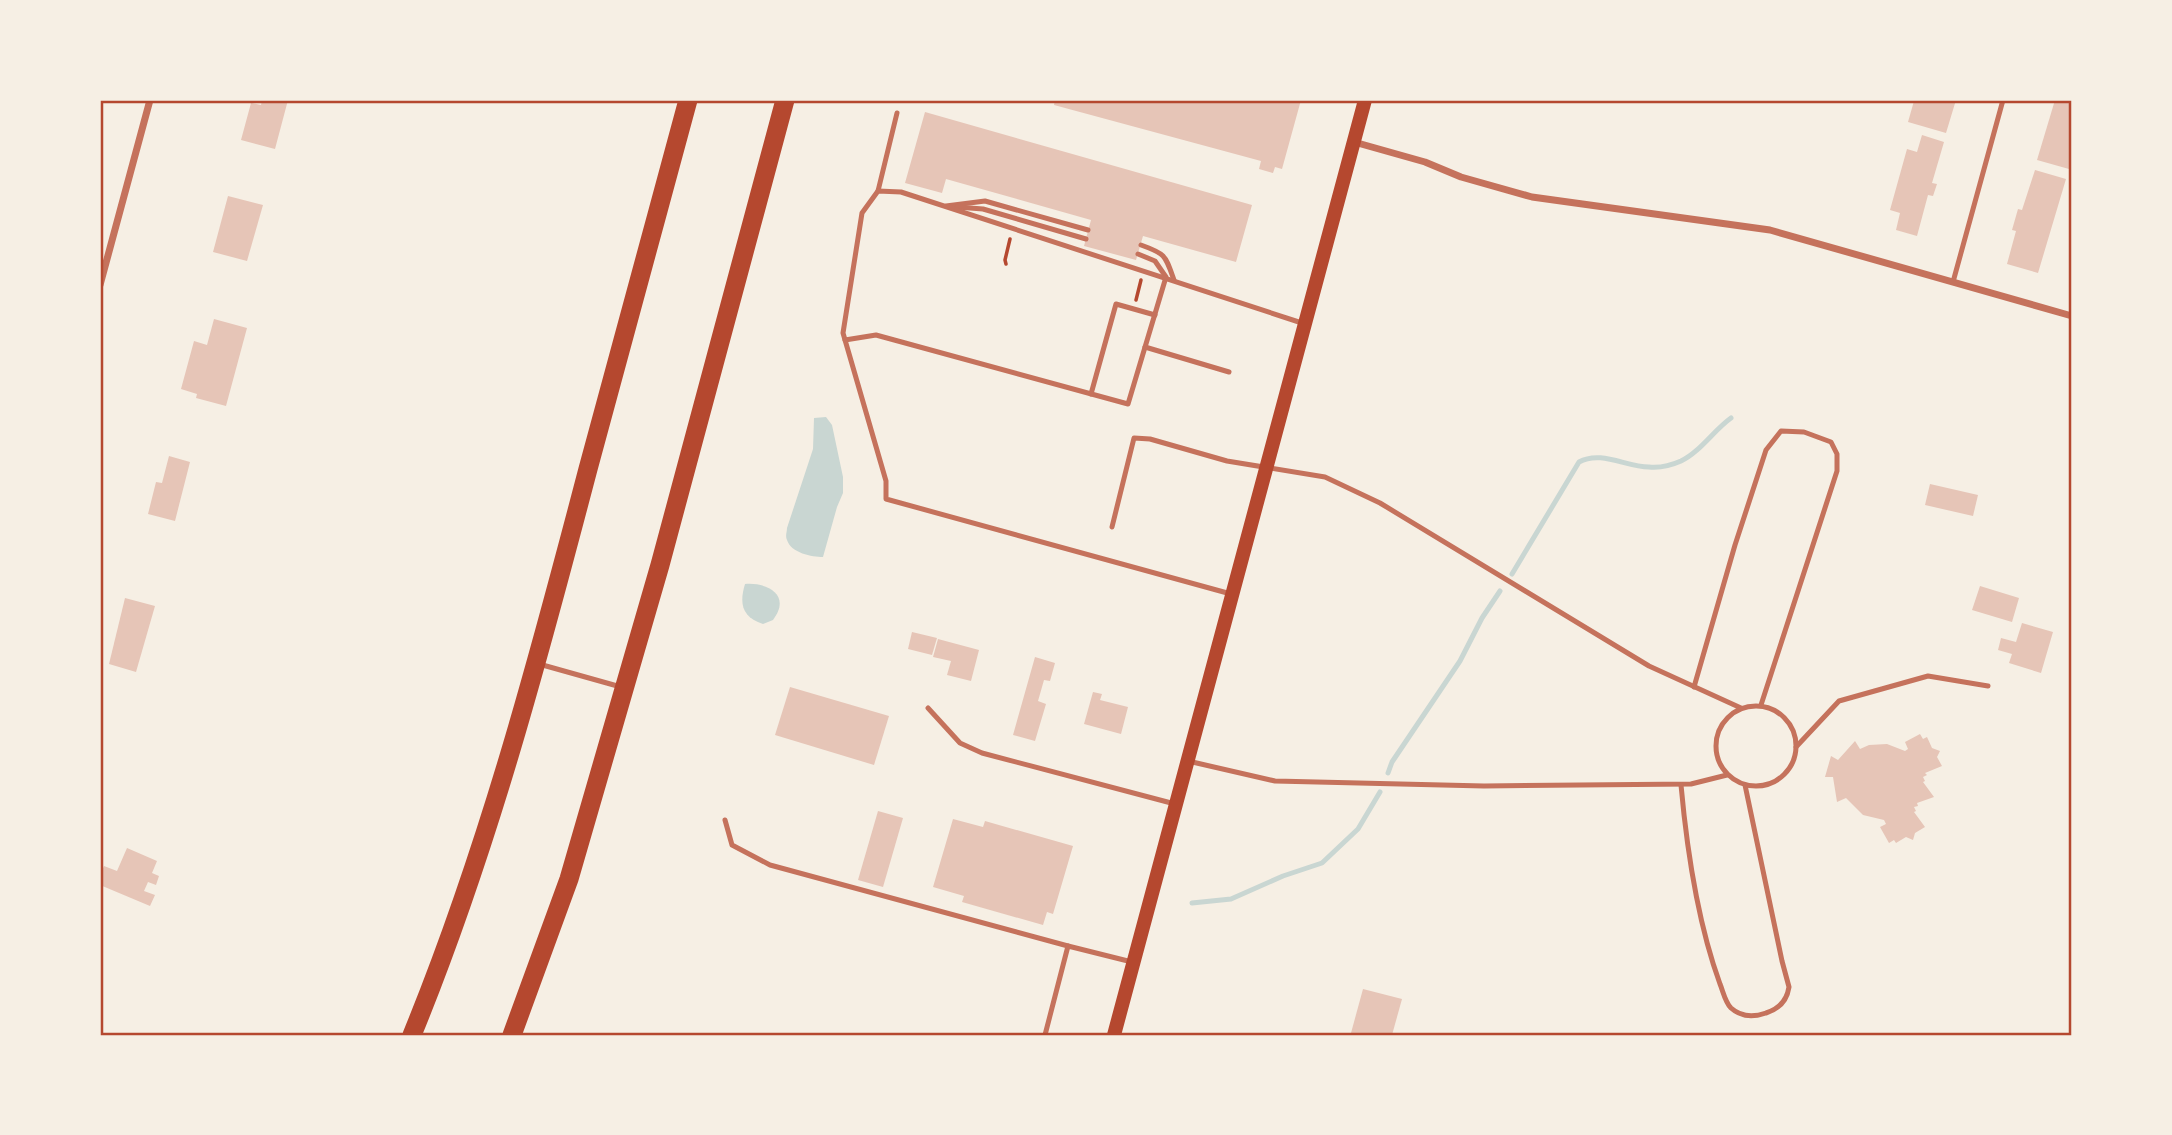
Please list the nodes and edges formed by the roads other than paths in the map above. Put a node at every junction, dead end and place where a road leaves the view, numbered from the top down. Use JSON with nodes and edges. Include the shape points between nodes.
{"nodes":[{"id":1,"x":150,"y":100,"type":"edge"},
{"id":2,"x":688,"y":100,"type":"edge"},
{"id":3,"x":785,"y":100,"type":"edge"},
{"id":4,"x":1365,"y":100,"type":"edge"},
{"id":5,"x":2003,"y":100,"type":"edge"},
{"id":6,"x":897,"y":113,"type":"dead end"},
{"id":7,"x":1353,"y":141,"type":"junction"},
{"id":8,"x":878,"y":191,"type":"junction"},
{"id":9,"x":943,"y":206,"type":"junction"},
{"id":10,"x":1088,"y":230,"type":"dead end"},
{"id":11,"x":1086,"y":239,"type":"dead end"},
{"id":12,"x":1141,"y":245,"type":"dead end"},
{"id":13,"x":1138,"y":254,"type":"dead end"},
{"id":14,"x":1166,"y":277,"type":"junction"},
{"id":15,"x":1174,"y":280,"type":"junction"},
{"id":16,"x":1953,"y":282,"type":"junction"},
{"id":17,"x":100,"y":285,"type":"edge"},
{"id":18,"x":1154,"y":314,"type":"junction"},
{"id":19,"x":2072,"y":316,"type":"edge"},
{"id":20,"x":1305,"y":324,"type":"junction"},
{"id":21,"x":845,"y":340,"type":"junction"},
{"id":22,"x":1145,"y":347,"type":"junction"},
{"id":23,"x":1229,"y":372,"type":"dead end"},
{"id":24,"x":1091,"y":394,"type":"junction"},
{"id":25,"x":1266,"y":466,"type":"junction"},
{"id":26,"x":1112,"y":527,"type":"dead end"},
{"id":27,"x":1231,"y":594,"type":"junction"},
{"id":28,"x":536,"y":663,"type":"junction"},
{"id":29,"x":1988,"y":686,"type":"dead end"},
{"id":30,"x":1694,"y":687,"type":"junction"},
{"id":31,"x":624,"y":688,"type":"junction"},
{"id":32,"x":1760,"y":705,"type":"junction"},
{"id":33,"x":928,"y":708,"type":"dead end"},
{"id":34,"x":1741,"y":708,"type":"junction"},
{"id":35,"x":1796,"y":747,"type":"junction"},
{"id":36,"x":1187,"y":761,"type":"junction"},
{"id":37,"x":1727,"y":775,"type":"junction"},
{"id":38,"x":1681,"y":785,"type":"junction"},
{"id":39,"x":1745,"y":785,"type":"junction"},
{"id":40,"x":1175,"y":804,"type":"junction"},
{"id":41,"x":726,"y":820,"type":"dead end"},
{"id":42,"x":1068,"y":946,"type":"junction"},
{"id":43,"x":1133,"y":962,"type":"junction"},
{"id":44,"x":412,"y":1035,"type":"edge"},
{"id":45,"x":512,"y":1035,"type":"edge"},
{"id":46,"x":1045,"y":1035,"type":"edge"},
{"id":47,"x":1114,"y":1035,"type":"edge"}],
"edges":[{"from":1,"to":17,"type":"street"},
{"from":2,"to":28,"type":"highway"},
{"from":3,"to":31,"type":"highway"},
{"from":4,"to":7,"type":"main road"},
{"from":5,"to":16,"type":"lane"},
{"from":6,"to":8,"type":"lane"},
{"from":7,"to":16,"type":"street","via":[[1532,197],[1770,230]]},
{"from":7,"to":20,"type":"main road"},
{"from":8,"to":9,"type":"lane","via":[[901,192]]},
{"from":8,"to":21,"type":"lane","via":[[862,212]]},
{"from":9,"to":10,"type":"lane","via":[[985,201]]},
{"from":9,"to":11,"type":"lane","via":[[983,209]]},
{"from":9,"to":14,"type":"lane"},
{"from":12,"to":15,"type":"lane","via":[[1160,252]]},
{"from":13,"to":14,"type":"lane","via":[[1155,261]]},
{"from":14,"to":15,"type":"lane"},
{"from":14,"to":18,"type":"lane"},
{"from":15,"to":20,"type":"lane"},
{"from":16,"to":19,"type":"street"},
{"from":18,"to":22,"type":"lane"},
{"from":18,"to":24,"type":"lane","via":[[1116,304]]},
{"from":20,"to":25,"type":"main road"},
{"from":21,"to":24,"type":"lane","via":[[876,335]]},
{"from":21,"to":27,"type":"lane","via":[[886,481],[886,499]]},
{"from":22,"to":23,"type":"lane"},
{"from":22,"to":24,"type":"lane","via":[[1128,404]]},
{"from":25,"to":26,"type":"lane","via":[[1135,438]]},
{"from":25,"to":27,"type":"main road"},
{"from":25,"to":30,"type":"lane","via":[[1325,477],[1380,503],[1649,666]]},
{"from":27,"to":36,"type":"main road"},
{"from":28,"to":31,"type":"lane"},
{"from":28,"to":44,"type":"highway","via":[[484,836]]},
{"from":29,"to":35,"type":"lane","via":[[1928,676],[1839,701]]},
{"from":30,"to":32,"type":"lane","via":[[1766,450],[1781,431],[1804,432],[1832,442],[1837,471]]},
{"from":30,"to":34,"type":"lane"},
{"from":31,"to":45,"type":"highway","via":[[569,879]]},
{"from":32,"to":34,"type":"lane"},
{"from":32,"to":35,"type":"lane","via":[[1782,715],[1795,735]]},
{"from":33,"to":40,"type":"lane","via":[[960,743],[982,752]]},
{"from":34,"to":37,"type":"lane","via":[[1729,715],[1716,737],[1716,751]]},
{"from":35,"to":39,"type":"lane","via":[[1794,759],[1780,778],[1769,784]]},
{"from":36,"to":38,"type":"lane","via":[[1275,781]]},
{"from":36,"to":40,"type":"main road"},
{"from":37,"to":38,"type":"lane"},
{"from":37,"to":39,"type":"lane"},
{"from":38,"to":39,"type":"lane","via":[[1685,834],[1708,950],[1728,1006],[1740,1015],[1758,1015],[1782,1004],[1789,987]]},
{"from":40,"to":43,"type":"main road"},
{"from":41,"to":42,"type":"lane","via":[[732,845],[770,864]]},
{"from":42,"to":43,"type":"lane"},
{"from":42,"to":46,"type":"lane"},
{"from":43,"to":47,"type":"main road"}]}
